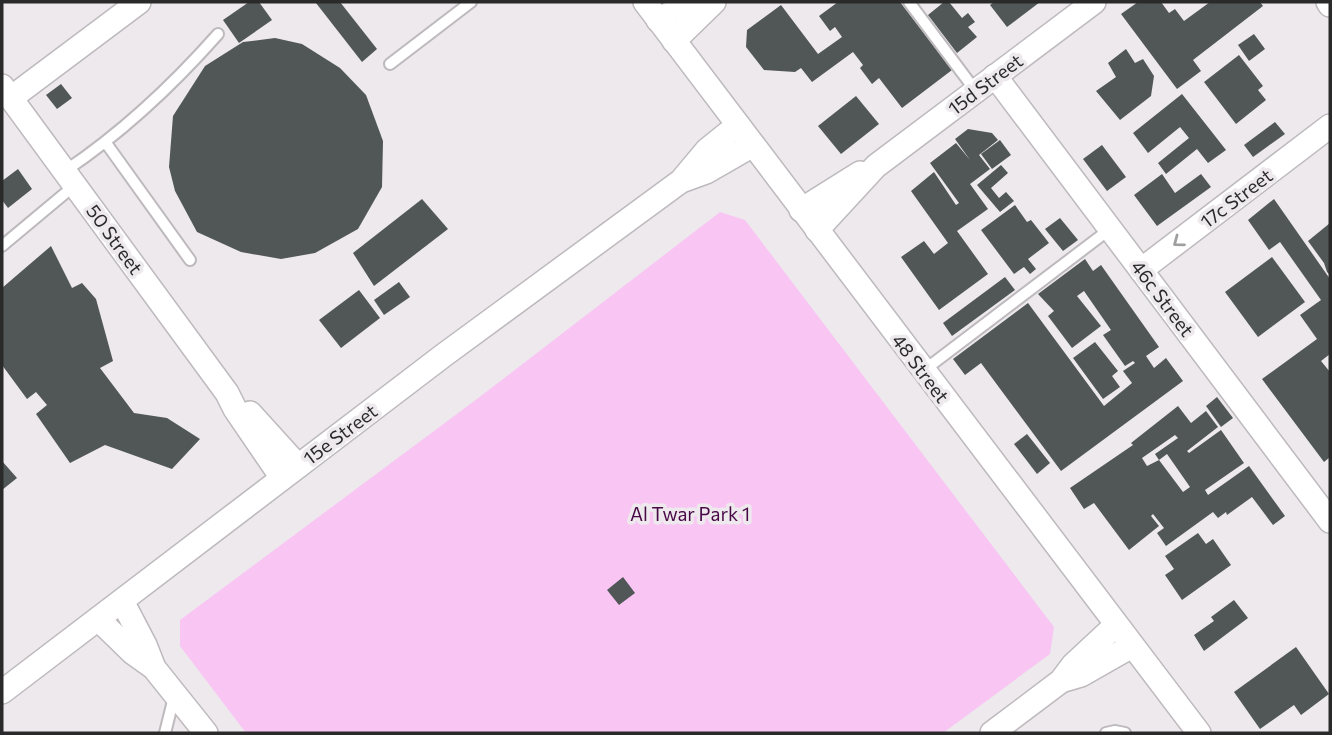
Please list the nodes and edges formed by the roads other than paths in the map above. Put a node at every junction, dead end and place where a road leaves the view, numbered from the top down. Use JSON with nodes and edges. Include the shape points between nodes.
{"nodes":[{"id":1,"x":139,"y":2,"type":"edge"},
{"id":2,"x":471,"y":2,"type":"edge"},
{"id":3,"x":645,"y":2,"type":"edge"},
{"id":4,"x":691,"y":2,"type":"edge"},
{"id":5,"x":714,"y":2,"type":"edge"},
{"id":6,"x":909,"y":2,"type":"edge"},
{"id":7,"x":1094,"y":2,"type":"edge"},
{"id":8,"x":659,"y":20,"type":"junction"},
{"id":9,"x":218,"y":34,"type":"dead end"},
{"id":10,"x":674,"y":40,"type":"junction"},
{"id":11,"x":390,"y":64,"type":"dead end"},
{"id":12,"x":995,"y":76,"type":"junction"},
{"id":13,"x":975,"y":90,"type":"junction"},
{"id":14,"x":7,"y":92,"type":"edge"},
{"id":15,"x":738,"y":125,"type":"junction"},
{"id":16,"x":1330,"y":126,"type":"edge"},
{"id":17,"x":106,"y":143,"type":"junction"},
{"id":18,"x":752,"y":145,"type":"junction"},
{"id":19,"x":876,"y":166,"type":"junction"},
{"id":20,"x":70,"y":178,"type":"junction"},
{"id":21,"x":681,"y":181,"type":"junction"},
{"id":22,"x":802,"y":210,"type":"junction"},
{"id":23,"x":1110,"y":229,"type":"junction"},
{"id":24,"x":817,"y":230,"type":"junction"},
{"id":25,"x":2,"y":246,"type":"edge"},
{"id":26,"x":190,"y":260,"type":"dead end"},
{"id":27,"x":1141,"y":270,"type":"junction"},
{"id":28,"x":922,"y":371,"type":"junction"},
{"id":29,"x":290,"y":472,"type":"junction"},
{"id":30,"x":1323,"y":494,"type":"edge"},
{"id":31,"x":1330,"y":521,"type":"edge"},
{"id":32,"x":122,"y":601,"type":"junction"},
{"id":33,"x":98,"y":619,"type":"junction"},
{"id":34,"x":1116,"y":625,"type":"junction"},
{"id":35,"x":1132,"y":646,"type":"junction"},
{"id":36,"x":155,"y":668,"type":"junction"},
{"id":37,"x":1061,"y":681,"type":"junction"},
{"id":38,"x":2,"y":692,"type":"edge"},
{"id":39,"x":175,"y":694,"type":"junction"},
{"id":40,"x":165,"y":733,"type":"edge"},
{"id":41,"x":206,"y":733,"type":"edge"},
{"id":42,"x":992,"y":733,"type":"edge"},
{"id":43,"x":1105,"y":733,"type":"edge"},
{"id":44,"x":1125,"y":733,"type":"edge"},
{"id":45,"x":1199,"y":733,"type":"edge"}],
"edges":[{"from":1,"to":14,"type":"street"},
{"from":2,"to":11,"type":"lane"},
{"from":3,"to":8,"type":"street","name":"48 Street"},
{"from":4,"to":8,"type":"street"},
{"from":5,"to":10,"type":"street"},
{"from":6,"to":13,"type":"lane"},
{"from":7,"to":12,"type":"street","name":"15d Street"},
{"from":8,"to":10,"type":"street","name":"48 Street"},
{"from":9,"to":17,"type":"lane","via":[[158,98]]},
{"from":10,"to":15,"type":"street","name":"48 Street"},
{"from":12,"to":13,"type":"street","name":"15d Street"},
{"from":12,"to":23,"type":"street","name":"46c Street"},
{"from":13,"to":19,"type":"street","name":"15d Street"},
{"from":14,"to":20,"type":"street","name":"50 Street"},
{"from":15,"to":18,"type":"street","name":"48 Street"},
{"from":15,"to":21,"type":"street","name":"15e Street","via":[[707,150]]},
{"from":16,"to":27,"type":"street","name":"17c Street","one_way":true},
{"from":17,"to":20,"type":"lane"},
{"from":17,"to":26,"type":"lane"},
{"from":18,"to":21,"type":"street","name":"15e Street"},
{"from":18,"to":22,"type":"street","name":"48 Street"},
{"from":19,"to":22,"type":"street","name":"15d Street"},
{"from":19,"to":24,"type":"street","name":"15d Street"},
{"from":20,"to":25,"type":"lane"},
{"from":20,"to":29,"type":"street","name":"50 Street","via":[[227,393],[254,416]]},
{"from":21,"to":29,"type":"street","name":"15e Street"},
{"from":22,"to":24,"type":"street","name":"48 Street"},
{"from":23,"to":27,"type":"street","name":"46c Street"},
{"from":23,"to":28,"type":"lane"},
{"from":24,"to":28,"type":"street","name":"48 Street"},
{"from":27,"to":30,"type":"street","name":"46c Street"},
{"from":28,"to":34,"type":"street","name":"48 Street"},
{"from":29,"to":32,"type":"street","name":"15e Street"},
{"from":30,"to":31,"type":"street","name":"46c Street"},
{"from":32,"to":33,"type":"street","name":"15e Street"},
{"from":32,"to":36,"type":"street"},
{"from":33,"to":36,"type":"street"},
{"from":33,"to":38,"type":"street","name":"15e Street"},
{"from":34,"to":35,"type":"street","name":"48 Street"},
{"from":34,"to":37,"type":"street"},
{"from":35,"to":37,"type":"street","via":[[1082,675]]},
{"from":35,"to":45,"type":"street","name":"48 Street"},
{"from":36,"to":39,"type":"street"},
{"from":37,"to":42,"type":"street"},
{"from":39,"to":40,"type":"lane"},
{"from":39,"to":41,"type":"street"},
{"from":43,"to":44,"type":"lane"}]}
